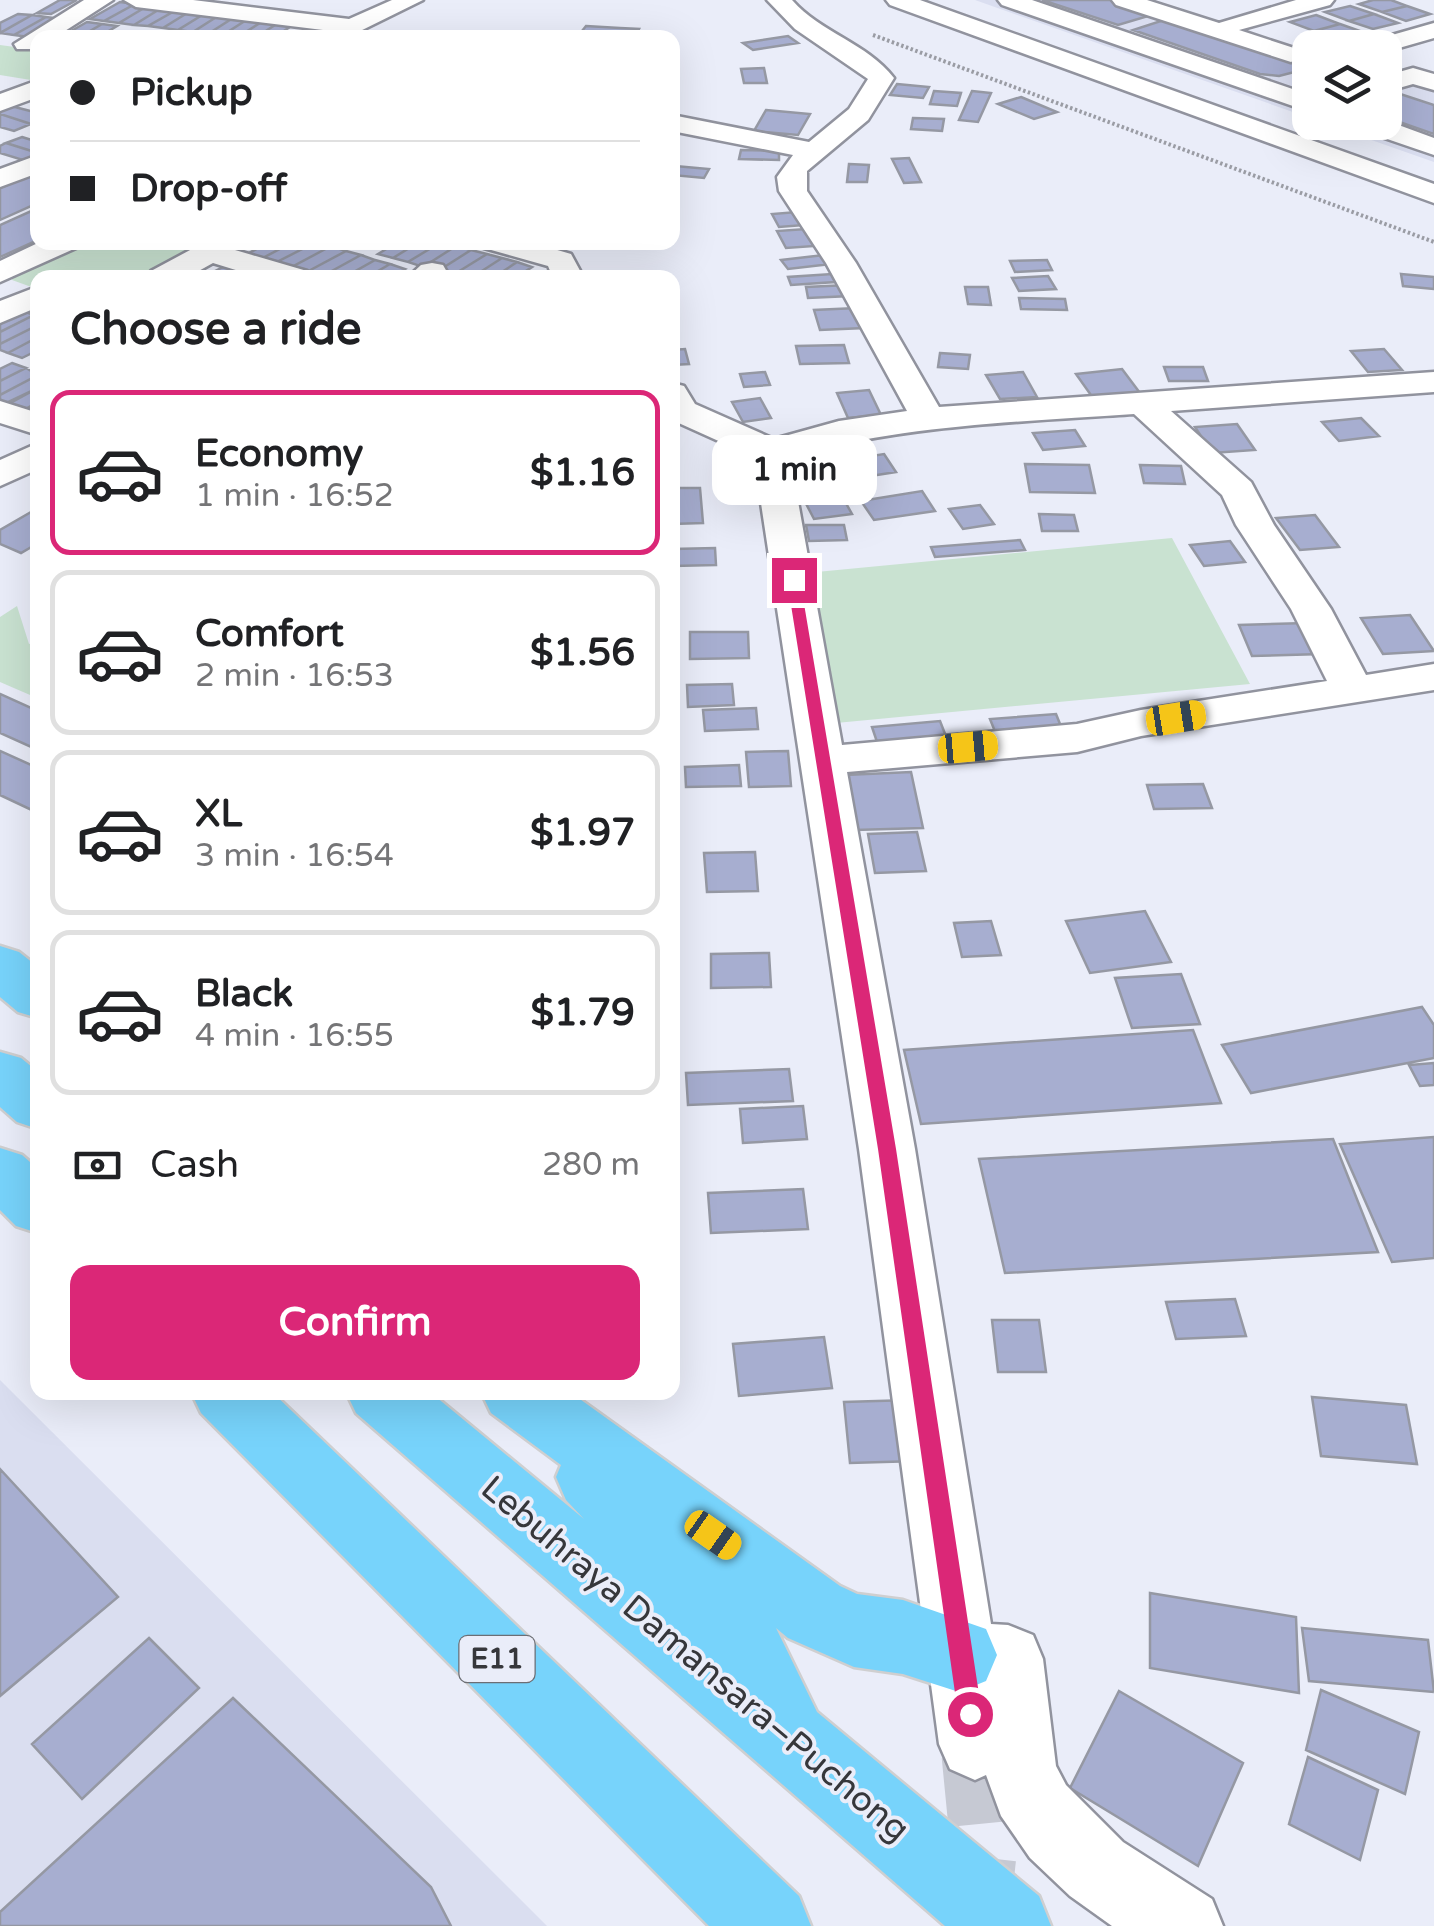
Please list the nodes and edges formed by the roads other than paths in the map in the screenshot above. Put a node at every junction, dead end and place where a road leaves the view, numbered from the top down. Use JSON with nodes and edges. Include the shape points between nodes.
{"nodes":[{"id":1,"x":102,"y":0,"type":"edge"},
{"id":2,"x":136,"y":0,"type":"edge"},
{"id":3,"x":411,"y":0,"type":"edge"},
{"id":4,"x":898,"y":0,"type":"edge"},
{"id":5,"x":935,"y":0,"type":"edge"},
{"id":6,"x":1010,"y":0,"type":"edge"},
{"id":7,"x":1124,"y":0,"type":"edge"},
{"id":8,"x":1322,"y":0,"type":"edge"},
{"id":9,"x":228,"y":5,"type":"edge"},
{"id":10,"x":1159,"y":7,"type":"edge"},
{"id":11,"x":789,"y":10,"type":"edge"},
{"id":12,"x":1230,"y":25,"type":"junction"},
{"id":13,"x":350,"y":26,"type":"junction"},
{"id":14,"x":54,"y":30,"type":"edge"},
{"id":15,"x":342,"y":30,"type":"edge"},
{"id":16,"x":1434,"y":30,"type":"edge"},
{"id":17,"x":1109,"y":34,"type":"junction"},
{"id":18,"x":1402,"y":39,"type":"edge"},
{"id":19,"x":0,"y":40,"type":"edge"},
{"id":20,"x":30,"y":44,"type":"edge"},
{"id":21,"x":1292,"y":53,"type":"edge"},
{"id":22,"x":1292,"y":55,"type":"edge"},
{"id":23,"x":1292,"y":67,"type":"edge"},
{"id":24,"x":1402,"y":80,"type":"edge"},
{"id":25,"x":1434,"y":82,"type":"edge"},
{"id":26,"x":1402,"y":86,"type":"edge"},
{"id":27,"x":1262,"y":88,"type":"junction"},
{"id":28,"x":30,"y":93,"type":"edge"},
{"id":29,"x":1434,"y":94,"type":"edge"},
{"id":30,"x":1292,"y":98,"type":"edge"},
{"id":31,"x":0,"y":103,"type":"edge"},
{"id":32,"x":680,"y":125,"type":"edge"},
{"id":33,"x":708,"y":130,"type":"junction"},
{"id":34,"x":1402,"y":135,"type":"edge"},
{"id":35,"x":680,"y":138,"type":"edge"},
{"id":36,"x":1434,"y":146,"type":"edge"},
{"id":37,"x":813,"y":151,"type":"junction"},
{"id":38,"x":30,"y":166,"type":"edge"},
{"id":39,"x":1434,"y":178,"type":"edge"},
{"id":40,"x":0,"y":179,"type":"edge"},
{"id":41,"x":1434,"y":194,"type":"edge"},
{"id":42,"x":47,"y":250,"type":"edge"},
{"id":43,"x":213,"y":250,"type":"edge"},
{"id":44,"x":226,"y":250,"type":"edge"},
{"id":45,"x":524,"y":250,"type":"edge"},
{"id":46,"x":177,"y":270,"type":"edge"},
{"id":47,"x":276,"y":270,"type":"edge"},
{"id":48,"x":565,"y":270,"type":"edge"},
{"id":49,"x":0,"y":273,"type":"edge"},
{"id":50,"x":0,"y":288,"type":"edge"},
{"id":51,"x":30,"y":298,"type":"edge"},
{"id":52,"x":30,"y":301,"type":"edge"},
{"id":53,"x":0,"y":313,"type":"edge"},
{"id":54,"x":1434,"y":382,"type":"edge"},
{"id":55,"x":1142,"y":403,"type":"junction"},
{"id":56,"x":680,"y":408,"type":"edge"},
{"id":57,"x":0,"y":412,"type":"edge"},
{"id":58,"x":928,"y":418,"type":"junction"},
{"id":59,"x":30,"y":422,"type":"edge"},
{"id":60,"x":771,"y":451,"type":"junction"},
{"id":61,"x":30,"y":458,"type":"edge"},
{"id":62,"x":0,"y":475,"type":"edge"},
{"id":63,"x":1434,"y":677,"type":"edge"},
{"id":64,"x":1353,"y":690,"type":"junction"},
{"id":65,"x":825,"y":760,"type":"junction"},
{"id":66,"x":0,"y":924,"type":"edge"},
{"id":67,"x":30,"y":948,"type":"edge"},
{"id":68,"x":0,"y":966,"type":"edge"},
{"id":69,"x":30,"y":991,"type":"edge"},
{"id":70,"x":0,"y":1074,"type":"edge"},
{"id":71,"x":30,"y":1099,"type":"edge"},
{"id":72,"x":0,"y":1172,"type":"edge"},
{"id":73,"x":30,"y":1200,"type":"edge"},
{"id":74,"x":233,"y":1400,"type":"edge"},
{"id":75,"x":389,"y":1400,"type":"edge"},
{"id":76,"x":527,"y":1403,"type":"edge"},
{"id":77,"x":984,"y":1657,"type":"junction"},
{"id":78,"x":790,"y":1738,"type":"junction"},
{"id":79,"x":975,"y":1744,"type":"tunnel mouth"},
{"id":80,"x":769,"y":1926,"type":"edge"},
{"id":81,"x":1009,"y":1926,"type":"edge"},
{"id":82,"x":1185,"y":1926,"type":"edge"}],
"edges":[{"from":1,"to":14,"type":"street"},
{"from":2,"to":9,"type":"street"},
{"from":3,"to":13,"type":"street"},
{"from":4,"to":41,"type":"street"},
{"from":5,"to":39,"type":"street"},
{"from":6,"to":17,"type":"street"},
{"from":7,"to":10,"type":"street"},
{"from":8,"to":12,"type":"street"},
{"from":9,"to":13,"type":"street"},
{"from":10,"to":12,"type":"street"},
{"from":10,"to":17,"type":"street"},
{"from":10,"to":22,"type":"street"},
{"from":11,"to":37,"type":"street","via":[[815,36],[881,78],[859,114]]},
{"from":12,"to":21,"type":"street"},
{"from":13,"to":15,"type":"street"},
{"from":16,"to":18,"type":"street"},
{"from":17,"to":27,"type":"street"},
{"from":19,"to":20,"type":"street"},
{"from":23,"to":27,"type":"street"},
{"from":24,"to":25,"type":"street"},
{"from":26,"to":29,"type":"street"},
{"from":27,"to":30,"type":"street"},
{"from":28,"to":31,"type":"street"},
{"from":32,"to":33,"type":"street"},
{"from":33,"to":35,"type":"street"},
{"from":33,"to":37,"type":"street"},
{"from":34,"to":36,"type":"street"},
{"from":37,"to":58,"type":"street","via":[[795,167],[793,190]]},
{"from":38,"to":40,"type":"street"},
{"from":42,"to":49,"type":"street"},
{"from":43,"to":46,"type":"street"},
{"from":44,"to":47,"type":"street"},
{"from":45,"to":48,"type":"street","via":[[560,260]]},
{"from":50,"to":51,"type":"street"},
{"from":52,"to":53,"type":"street"},
{"from":54,"to":55,"type":"street"},
{"from":55,"to":58,"type":"street"},
{"from":55,"to":64,"type":"street","via":[[1238,490],[1254,525],[1312,608]]},
{"from":56,"to":60,"type":"street"},
{"from":57,"to":59,"type":"street"},
{"from":58,"to":60,"type":"street"},
{"from":60,"to":65,"type":"street"},
{"from":61,"to":62,"type":"street"},
{"from":63,"to":64,"type":"street"},
{"from":64,"to":65,"type":"street","via":[[1076,738]]},
{"from":65,"to":77,"type":"street","via":[[861,1004]]},
{"from":66,"to":67,"type":"highway"},
{"from":68,"to":69,"type":"highway"},
{"from":70,"to":71,"type":"highway"},
{"from":72,"to":73,"type":"highway"},
{"from":74,"to":80,"type":"highway","number":"E11"},
{"from":75,"to":78,"type":"highway","name":"Lebuhraya Damansara–Puchong"},
{"from":76,"to":77,"type":"highway","via":[[814,1612],[854,1630]]},
{"from":76,"to":78,"type":"highway","via":[[740,1636]]},
{"from":77,"to":79,"type":"street"},
{"from":77,"to":82,"type":"street","via":[[1025,1788],[1070,1845],[1128,1896]]},
{"from":78,"to":81,"type":"highway","name":"Lebuhraya Damansara–Puchong"}]}
